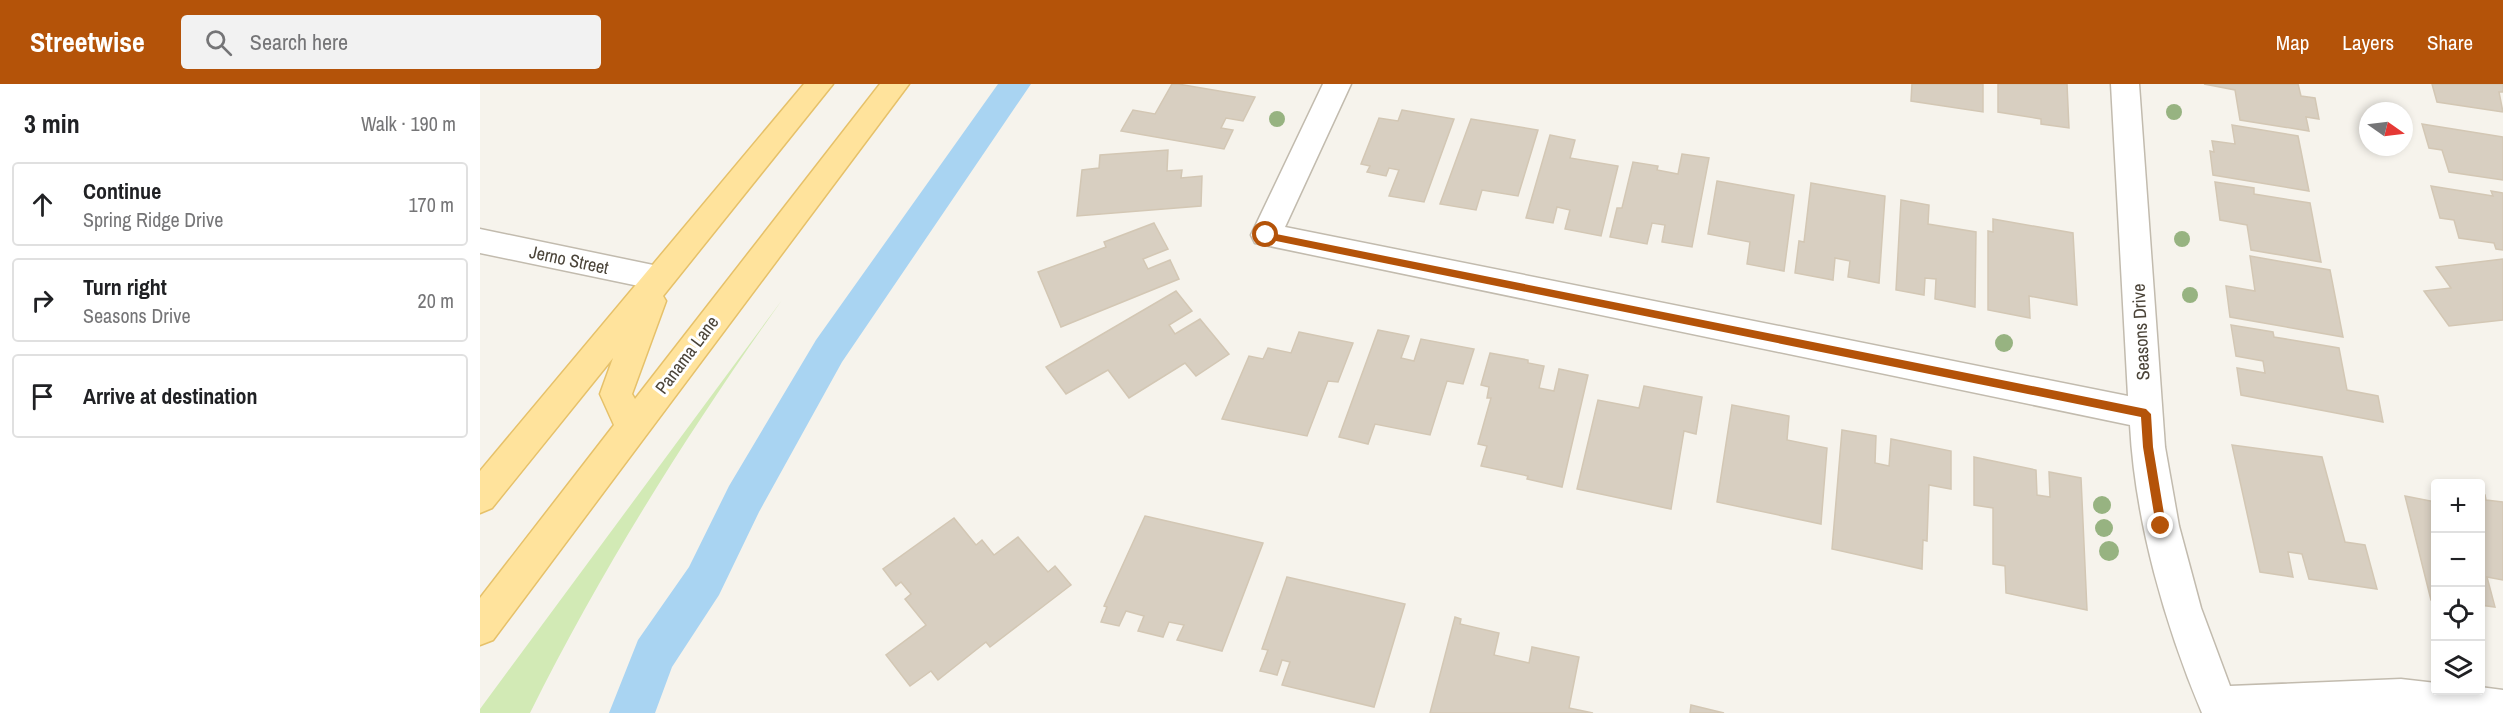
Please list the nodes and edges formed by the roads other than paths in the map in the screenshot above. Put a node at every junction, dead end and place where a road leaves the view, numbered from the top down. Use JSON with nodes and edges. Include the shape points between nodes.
{"nodes":[{"id":1,"x":819,"y":84,"type":"edge"},
{"id":2,"x":886,"y":84,"type":"edge"},
{"id":3,"x":896,"y":84,"type":"edge"},
{"id":4,"x":1337,"y":84,"type":"edge"},
{"id":5,"x":2125,"y":84,"type":"edge"},
{"id":6,"x":863,"y":126,"type":"junction"},
{"id":7,"x":480,"y":241,"type":"edge"},
{"id":8,"x":658,"y":278,"type":"junction"},
{"id":9,"x":2146,"y":414,"type":"junction"},
{"id":10,"x":632,"y":428,"type":"junction"},
{"id":11,"x":480,"y":497,"type":"edge"},
{"id":12,"x":480,"y":627,"type":"edge"},
{"id":13,"x":2503,"y":709,"type":"edge"},
{"id":14,"x":2220,"y":710,"type":"edge"}],
"edges":[{"from":1,"to":8,"type":"main road"},
{"from":2,"to":6,"type":"main road"},
{"from":3,"to":6,"type":"main road","name":"Panama Lane"},
{"from":4,"to":9,"type":"street","via":[[1266,235]]},
{"from":5,"to":9,"type":"street","name":"Seasons Drive"},
{"from":6,"to":10,"type":"main road","name":"Panama Lane"},
{"from":7,"to":8,"type":"street","name":"Jerno Street"},
{"from":8,"to":10,"type":"main road","via":[[616,394]]},
{"from":8,"to":11,"type":"main road"},
{"from":9,"to":14,"type":"street","name":"Seasons Drive","via":[[2161,526],[2182,608]]},
{"from":10,"to":12,"type":"main road","name":"Panama Lane"},
{"from":13,"to":14,"type":"street","via":[[2401,698]]}]}
